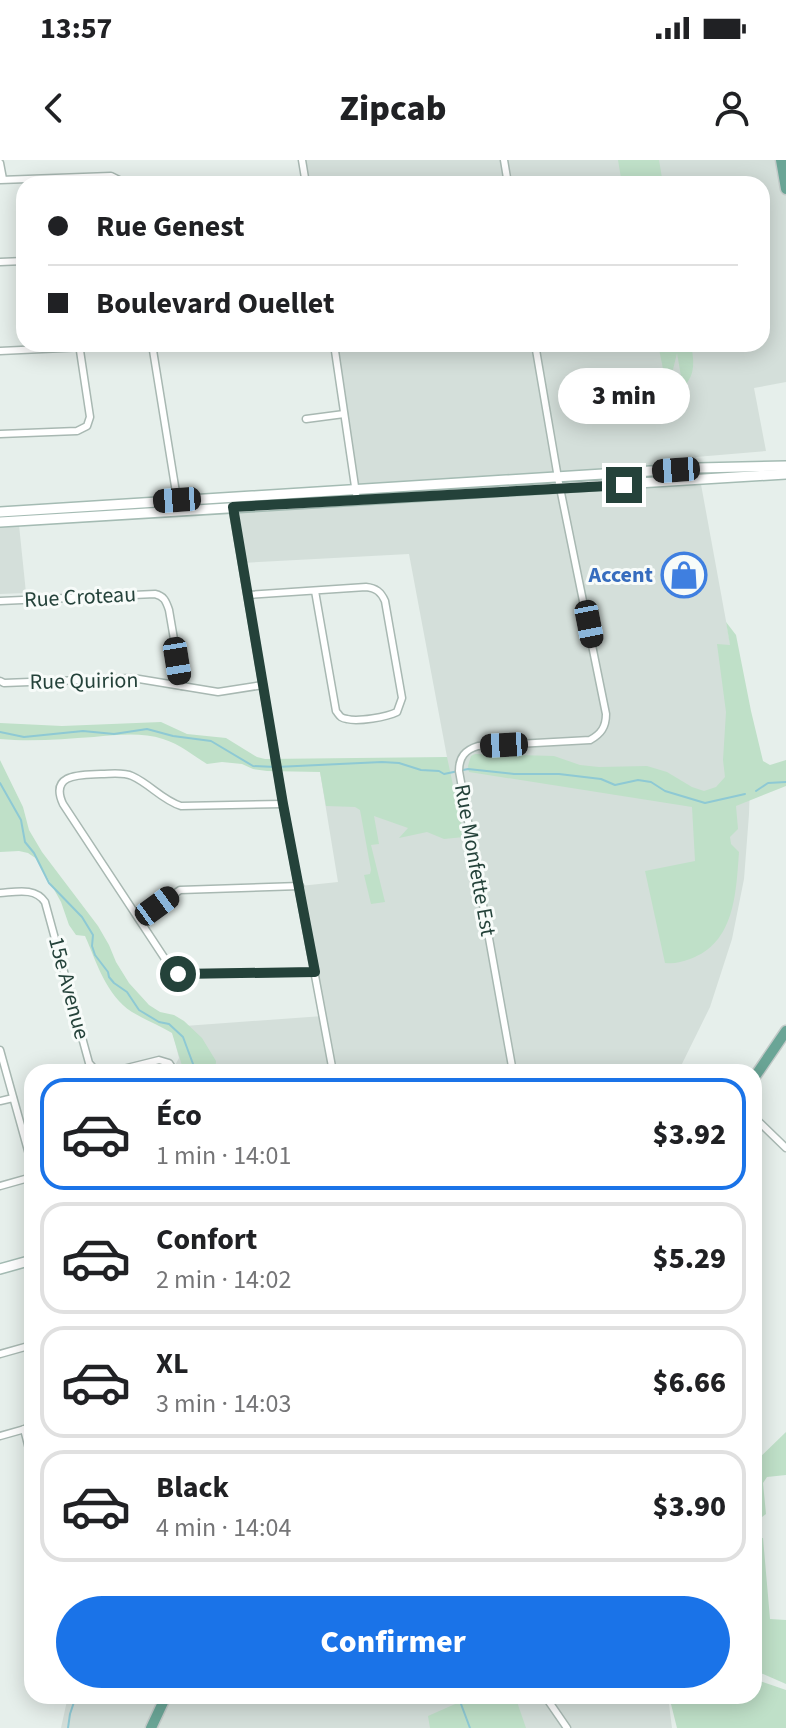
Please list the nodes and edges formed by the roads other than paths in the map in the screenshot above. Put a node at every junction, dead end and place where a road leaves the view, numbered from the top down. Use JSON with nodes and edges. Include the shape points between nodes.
{"nodes":[{"id":1,"x":781,"y":160,"type":"edge"},
{"id":2,"x":0,"y":163,"type":"edge"},
{"id":3,"x":1,"y":180,"type":"edge"},
{"id":4,"x":786,"y":189,"type":"edge"},
{"id":5,"x":80,"y":352,"type":"edge"},
{"id":6,"x":151,"y":352,"type":"edge"},
{"id":7,"x":335,"y":352,"type":"edge"},
{"id":8,"x":536,"y":352,"type":"edge"},
{"id":9,"x":344,"y":414,"type":"junction"},
{"id":10,"x":306,"y":419,"type":"dead end"},
{"id":11,"x":0,"y":434,"type":"edge"},
{"id":12,"x":781,"y":470,"type":"edge"},
{"id":13,"x":558,"y":478,"type":"junction"},
{"id":14,"x":561,"y":489,"type":"junction"},
{"id":15,"x":356,"y":495,"type":"junction"},
{"id":16,"x":232,"y":502,"type":"junction"},
{"id":17,"x":178,"y":505,"type":"junction"},
{"id":18,"x":0,"y":512,"type":"edge"},
{"id":19,"x":0,"y":522,"type":"edge"},
{"id":20,"x":315,"y":591,"type":"junction"},
{"id":21,"x":248,"y":595,"type":"junction"},
{"id":22,"x":0,"y":601,"type":"edge"},
{"id":23,"x":0,"y":681,"type":"edge"},
{"id":24,"x":263,"y":685,"type":"junction"},
{"id":25,"x":182,"y":686,"type":"junction"},
{"id":26,"x":283,"y":804,"type":"junction"},
{"id":27,"x":300,"y":886,"type":"junction"},
{"id":28,"x":0,"y":893,"type":"edge"},
{"id":29,"x":139,"y":919,"type":"junction"},
{"id":30,"x":315,"y":972,"type":"junction"},
{"id":31,"x":786,"y":1031,"type":"edge"},
{"id":32,"x":0,"y":1050,"type":"edge"},
{"id":33,"x":90,"y":1064,"type":"edge"},
{"id":34,"x":143,"y":1064,"type":"edge"},
{"id":35,"x":170,"y":1064,"type":"edge"},
{"id":36,"x":332,"y":1064,"type":"edge"},
{"id":37,"x":512,"y":1064,"type":"edge"},
{"id":38,"x":762,"y":1066,"type":"edge"},
{"id":39,"x":13,"y":1098,"type":"junction"},
{"id":40,"x":0,"y":1101,"type":"edge"},
{"id":41,"x":762,"y":1125,"type":"edge"},
{"id":42,"x":24,"y":1137,"type":"edge"},
{"id":43,"x":786,"y":1148,"type":"edge"},
{"id":44,"x":24,"y":1179,"type":"edge"},
{"id":45,"x":0,"y":1186,"type":"edge"},
{"id":46,"x":24,"y":1262,"type":"edge"},
{"id":47,"x":0,"y":1269,"type":"edge"},
{"id":48,"x":24,"y":1347,"type":"edge"},
{"id":49,"x":0,"y":1354,"type":"edge"},
{"id":50,"x":24,"y":1429,"type":"edge"},
{"id":51,"x":0,"y":1436,"type":"edge"},
{"id":52,"x":162,"y":1704,"type":"edge"},
{"id":53,"x":550,"y":1704,"type":"edge"},
{"id":54,"x":151,"y":1728,"type":"edge"},
{"id":55,"x":567,"y":1728,"type":"edge"}],
"edges":[{"from":1,"to":4,"type":"main road"},
{"from":2,"to":3,"type":"street"},
{"from":5,"to":11,"type":"street","via":[[87,426],[77,431]]},
{"from":6,"to":17,"type":"street"},
{"from":7,"to":9,"type":"street"},
{"from":8,"to":13,"type":"street","name":"Rue Monfette Est"},
{"from":9,"to":10,"type":"street"},
{"from":9,"to":15,"type":"street"},
{"from":12,"to":13,"type":"street","via":[[698,468]]},
{"from":12,"to":14,"type":"street"},
{"from":13,"to":14,"type":"street","name":"Rue Monfette Est"},
{"from":13,"to":15,"type":"street"},
{"from":14,"to":15,"type":"street"},
{"from":14,"to":37,"type":"street","name":"Rue Monfette Est","via":[[606,723],[590,740],[471,748],[459,766]]},
{"from":15,"to":16,"type":"street"},
{"from":16,"to":17,"type":"street"},
{"from":16,"to":21,"type":"street"},
{"from":17,"to":18,"type":"street"},
{"from":17,"to":19,"type":"street"},
{"from":20,"to":20,"type":"street","via":[[336,711],[350,720],[397,712],[402,703],[380,592],[372,587]]},
{"from":20,"to":21,"type":"street"},
{"from":21,"to":24,"type":"street"},
{"from":22,"to":25,"type":"street","name":"Rue Croteau","via":[[161,595],[169,610]]},
{"from":23,"to":25,"type":"street","name":"Rue Quirion","via":[[133,678]]},
{"from":24,"to":25,"type":"street","name":"Rue Quirion","via":[[218,692]]},
{"from":24,"to":26,"type":"street"},
{"from":26,"to":27,"type":"street"},
{"from":26,"to":29,"type":"street","via":[[181,806],[122,773],[67,777],[59,793],[63,804]]},
{"from":27,"to":29,"type":"street","via":[[180,890]]},
{"from":27,"to":30,"type":"street"},
{"from":28,"to":33,"type":"street","name":"15e Avenue","via":[[30,891],[45,902]]},
{"from":29,"to":30,"type":"street","via":[[178,974]]},
{"from":30,"to":36,"type":"street"},
{"from":31,"to":38,"type":"main road"},
{"from":32,"to":39,"type":"street"},
{"from":34,"to":35,"type":"street"},
{"from":39,"to":40,"type":"street"},
{"from":39,"to":42,"type":"street"},
{"from":41,"to":43,"type":"street"},
{"from":44,"to":45,"type":"street"},
{"from":46,"to":47,"type":"street"},
{"from":48,"to":49,"type":"street"},
{"from":50,"to":51,"type":"street"},
{"from":52,"to":54,"type":"main road"},
{"from":53,"to":55,"type":"street"}]}
